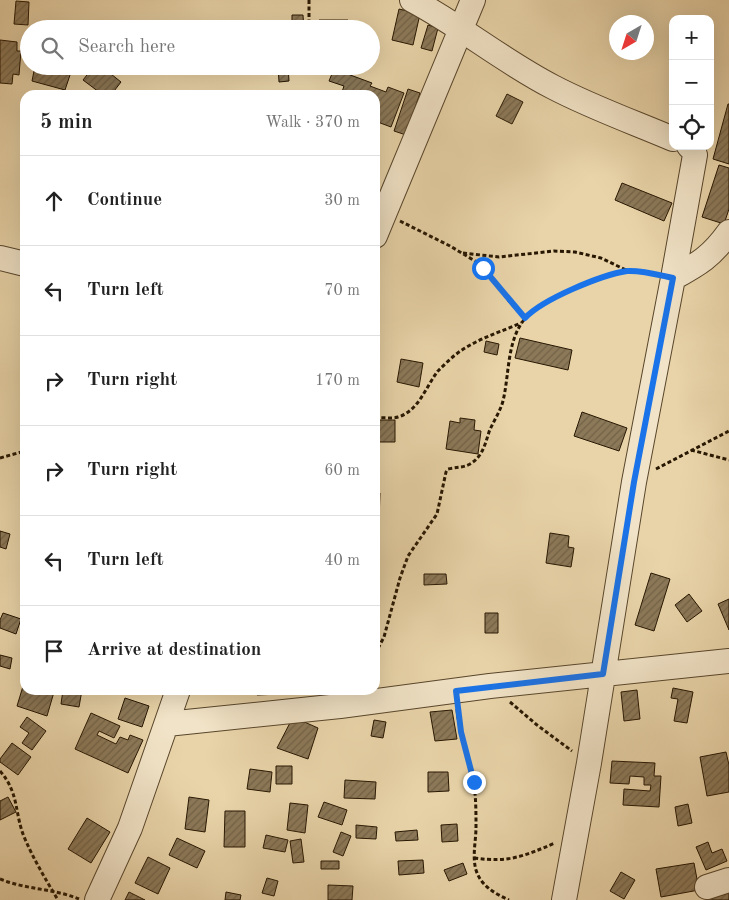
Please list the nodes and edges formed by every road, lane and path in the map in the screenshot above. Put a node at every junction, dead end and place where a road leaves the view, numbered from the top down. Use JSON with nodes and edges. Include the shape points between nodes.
{"nodes":[{"id":1,"x":309,"y":0,"type":"edge"},
{"id":2,"x":412,"y":0,"type":"edge"},
{"id":3,"x":473,"y":0,"type":"edge"},
{"id":4,"x":309,"y":20,"type":"edge"},
{"id":5,"x":461,"y":30,"type":"junction"},
{"id":6,"x":669,"y":137,"type":"edge"},
{"id":7,"x":693,"y":150,"type":"edge"},
{"id":8,"x":385,"y":213,"type":"junction"},
{"id":9,"x":380,"y":224,"type":"edge"},
{"id":10,"x":729,"y":232,"type":"edge"},
{"id":11,"x":463,"y":253,"type":"junction"},
{"id":12,"x":0,"y":258,"type":"edge"},
{"id":13,"x":20,"y":263,"type":"edge"},
{"id":14,"x":629,"y":271,"type":"junction"},
{"id":15,"x":673,"y":278,"type":"junction"},
{"id":16,"x":525,"y":318,"type":"junction"},
{"id":17,"x":521,"y":323,"type":"junction"},
{"id":18,"x":380,"y":418,"type":"edge"},
{"id":19,"x":729,"y":431,"type":"edge"},
{"id":20,"x":691,"y":450,"type":"junction"},
{"id":21,"x":20,"y":452,"type":"edge"},
{"id":22,"x":0,"y":458,"type":"edge"},
{"id":23,"x":729,"y":460,"type":"edge"},
{"id":24,"x":634,"y":482,"type":"junction"},
{"id":25,"x":380,"y":645,"type":"edge"},
{"id":26,"x":729,"y":661,"type":"edge"},
{"id":27,"x":603,"y":674,"type":"junction"},
{"id":28,"x":490,"y":686,"type":"junction"},
{"id":29,"x":456,"y":691,"type":"junction"},
{"id":30,"x":176,"y":695,"type":"edge"},
{"id":31,"x":167,"y":724,"type":"junction"},
{"id":32,"x":589,"y":763,"type":"junction"},
{"id":33,"x":0,"y":771,"type":"edge"},
{"id":34,"x":576,"y":834,"type":"junction"},
{"id":35,"x":474,"y":858,"type":"junction"},
{"id":36,"x":0,"y":879,"type":"edge"},
{"id":37,"x":729,"y":880,"type":"edge"},
{"id":38,"x":707,"y":888,"type":"dead end"},
{"id":39,"x":52,"y":890,"type":"junction"},
{"id":40,"x":58,"y":900,"type":"edge"},
{"id":41,"x":81,"y":900,"type":"edge"},
{"id":42,"x":97,"y":900,"type":"edge"},
{"id":43,"x":509,"y":900,"type":"edge"},
{"id":44,"x":564,"y":900,"type":"edge"}],
"edges":[{"from":1,"to":4,"type":"path"},
{"from":2,"to":5,"type":"street"},
{"from":3,"to":5,"type":"street"},
{"from":5,"to":6,"type":"street","via":[[553,87]]},
{"from":5,"to":8,"type":"street"},
{"from":7,"to":15,"type":"street","via":[[695,156]]},
{"from":8,"to":9,"type":"street"},
{"from":8,"to":11,"type":"path"},
{"from":10,"to":15,"type":"street","via":[[708,256]]},
{"from":11,"to":14,"type":"path","via":[[499,257],[575,252],[601,258]]},
{"from":11,"to":16,"type":"path","via":[[483,268]]},
{"from":12,"to":13,"type":"street"},
{"from":14,"to":15,"type":"path"},
{"from":14,"to":16,"type":"path","via":[[602,276],[544,304]]},
{"from":15,"to":24,"type":"street"},
{"from":16,"to":17,"type":"path"},
{"from":17,"to":18,"type":"path","via":[[480,339],[454,356],[437,372],[411,410],[397,418]]},
{"from":17,"to":25,"type":"path","via":[[510,356],[503,400],[482,452],[471,463],[446,472],[437,514],[408,556]]},
{"from":19,"to":20,"type":"path"},
{"from":20,"to":23,"type":"path"},
{"from":20,"to":24,"type":"path"},
{"from":21,"to":22,"type":"path"},
{"from":24,"to":27,"type":"street"},
{"from":26,"to":27,"type":"street"},
{"from":27,"to":28,"type":"street"},
{"from":27,"to":32,"type":"street"},
{"from":28,"to":29,"type":"street"},
{"from":28,"to":32,"type":"path"},
{"from":29,"to":31,"type":"street"},
{"from":29,"to":35,"type":"path","via":[[461,732],[474,782]]},
{"from":30,"to":31,"type":"street"},
{"from":31,"to":42,"type":"street","via":[[130,828]]},
{"from":32,"to":34,"type":"street"},
{"from":33,"to":39,"type":"path","via":[[12,789],[25,839]]},
{"from":34,"to":35,"type":"path","via":[[512,859]]},
{"from":34,"to":44,"type":"street"},
{"from":35,"to":43,"type":"path","via":[[476,870],[487,888]]},
{"from":36,"to":39,"type":"path","via":[[22,888]]},
{"from":37,"to":38,"type":"street"},
{"from":39,"to":40,"type":"path"},
{"from":39,"to":41,"type":"path"}]}
